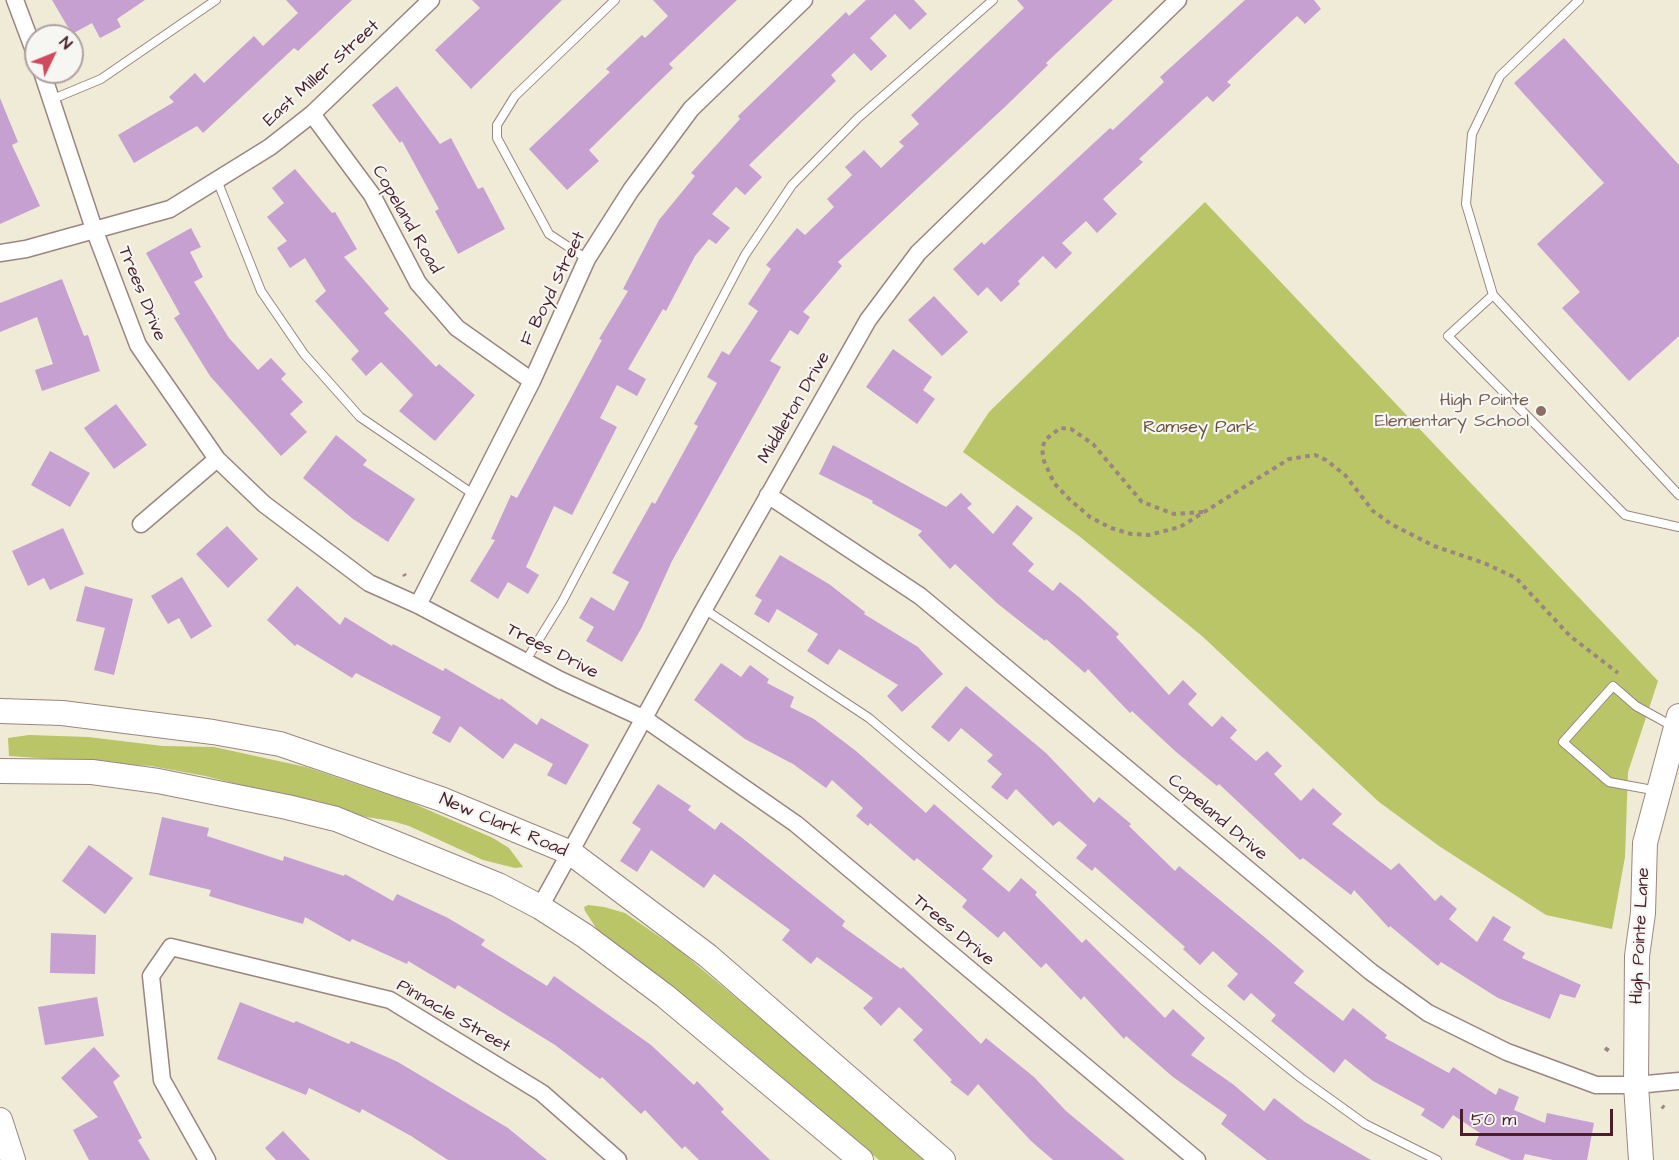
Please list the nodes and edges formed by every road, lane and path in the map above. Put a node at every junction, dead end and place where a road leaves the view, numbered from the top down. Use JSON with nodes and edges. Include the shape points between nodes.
{"nodes":[{"id":1,"x":15,"y":0,"type":"edge"},
{"id":2,"x":216,"y":0,"type":"edge"},
{"id":3,"x":430,"y":0,"type":"edge"},
{"id":4,"x":615,"y":0,"type":"edge"},
{"id":5,"x":804,"y":0,"type":"edge"},
{"id":6,"x":993,"y":0,"type":"edge"},
{"id":7,"x":1178,"y":0,"type":"edge"},
{"id":8,"x":1579,"y":0,"type":"edge"},
{"id":9,"x":24,"y":24,"type":"edge"},
{"id":10,"x":47,"y":84,"type":"edge"},
{"id":11,"x":53,"y":99,"type":"junction"},
{"id":12,"x":312,"y":114,"type":"junction"},
{"id":13,"x":217,"y":180,"type":"junction"},
{"id":14,"x":94,"y":229,"type":"junction"},
{"id":15,"x":0,"y":253,"type":"edge"},
{"id":16,"x":587,"y":259,"type":"junction"},
{"id":17,"x":1493,"y":295,"type":"junction"},
{"id":18,"x":532,"y":381,"type":"junction"},
{"id":19,"x":217,"y":459,"type":"junction"},
{"id":20,"x":473,"y":494,"type":"junction"},
{"id":21,"x":768,"y":495,"type":"junction"},
{"id":22,"x":1679,"y":495,"type":"edge"},
{"id":23,"x":1203,"y":512,"type":"junction"},
{"id":24,"x":141,"y":524,"type":"dead end"},
{"id":25,"x":1679,"y":527,"type":"edge"},
{"id":26,"x":418,"y":605,"type":"junction"},
{"id":27,"x":704,"y":609,"type":"junction"},
{"id":28,"x":1595,"y":653,"type":"dead end"},
{"id":29,"x":525,"y":662,"type":"junction"},
{"id":30,"x":0,"y":711,"type":"edge"},
{"id":31,"x":645,"y":719,"type":"junction"},
{"id":32,"x":1677,"y":722,"type":"edge"},
{"id":33,"x":1673,"y":759,"type":"edge"},
{"id":34,"x":0,"y":771,"type":"edge"},
{"id":35,"x":1658,"y":791,"type":"junction"},
{"id":36,"x":571,"y":853,"type":"junction"},
{"id":37,"x":540,"y":907,"type":"junction"},
{"id":38,"x":1679,"y":1081,"type":"edge"},
{"id":39,"x":1636,"y":1085,"type":"junction"},
{"id":40,"x":0,"y":1120,"type":"edge"},
{"id":41,"x":13,"y":1160,"type":"edge"},
{"id":42,"x":207,"y":1160,"type":"edge"},
{"id":43,"x":618,"y":1160,"type":"edge"},
{"id":44,"x":861,"y":1160,"type":"edge"},
{"id":45,"x":943,"y":1160,"type":"edge"},
{"id":46,"x":1197,"y":1160,"type":"edge"},
{"id":47,"x":1437,"y":1160,"type":"edge"},
{"id":48,"x":1641,"y":1160,"type":"edge"}],
"edges":[{"from":1,"to":9,"type":"street"},
{"from":2,"to":11,"type":"lane","via":[[101,79]]},
{"from":3,"to":12,"type":"street","name":"East Miller Street"},
{"from":4,"to":16,"type":"lane","via":[[515,96],[497,125],[497,138],[549,234]]},
{"from":5,"to":16,"type":"street","name":"F Boyd Street","via":[[691,109],[631,190]]},
{"from":6,"to":29,"type":"lane","via":[[858,118],[792,185],[745,255],[562,602]]},
{"from":7,"to":21,"type":"street","name":"Middleton Drive","via":[[918,253],[868,320]]},
{"from":8,"to":17,"type":"lane","via":[[1500,76],[1472,134],[1466,204]]},
{"from":10,"to":11,"type":"street","name":"Trees Drive"},
{"from":11,"to":14,"type":"street","name":"Trees Drive"},
{"from":12,"to":13,"type":"street","name":"East Miller Street","via":[[270,147]]},
{"from":12,"to":18,"type":"street","name":"Copeland Road","via":[[372,195],[418,283],[457,328]]},
{"from":13,"to":14,"type":"street","name":"East Miller Street","via":[[170,210]]},
{"from":13,"to":20,"type":"lane","via":[[261,291],[304,354],[360,417]]},
{"from":14,"to":15,"type":"street","name":"East Miller Street"},
{"from":14,"to":19,"type":"street","name":"Trees Drive","via":[[138,345]]},
{"from":16,"to":18,"type":"street","name":"F Boyd Street"},
{"from":17,"to":22,"type":"lane"},
{"from":17,"to":25,"type":"lane","via":[[1448,336],[1625,515]]},
{"from":18,"to":20,"type":"street","name":"F Boyd Street"},
{"from":19,"to":24,"type":"street"},
{"from":19,"to":26,"type":"street","name":"Trees Drive","via":[[264,504],[369,583]]},
{"from":20,"to":26,"type":"street","name":"F Boyd Street"},
{"from":21,"to":27,"type":"street","name":"Middleton Drive"},
{"from":21,"to":39,"type":"street","name":"Copeland Drive","via":[[920,596],[1371,972],[1428,1013],[1507,1052],[1596,1085]]},
{"from":23,"to":23,"type":"path","via":[[1163,533],[1131,534],[1111,528],[1090,516],[1054,483],[1042,449],[1045,440],[1060,428],[1071,429],[1093,444],[1142,502],[1174,514]]},
{"from":23,"to":28,"type":"path","via":[[1289,459],[1315,455],[1344,475],[1373,511],[1391,524],[1434,546],[1484,562],[1516,578],[1570,636]]},
{"from":26,"to":29,"type":"street","name":"Trees Drive"},
{"from":27,"to":31,"type":"street","name":"Middleton Drive"},
{"from":27,"to":47,"type":"lane","via":[[869,718],[1301,1078],[1365,1124]]},
{"from":29,"to":31,"type":"street","name":"Trees Drive"},
{"from":30,"to":36,"type":"main road","name":"New Clark Road","via":[[62,713],[280,744],[441,799]]},
{"from":31,"to":36,"type":"street","name":"Middleton Drive"},
{"from":31,"to":46,"type":"street","name":"Trees Drive","via":[[796,824]]},
{"from":32,"to":33,"type":"main road","name":"High Pointe Lane"},
{"from":32,"to":35,"type":"lane","via":[[1636,706],[1613,686],[1563,742],[1609,782]]},
{"from":33,"to":35,"type":"main road","name":"High Pointe Lane"},
{"from":34,"to":37,"type":"main road","via":[[92,772],[158,781],[336,819],[498,885]]},
{"from":35,"to":39,"type":"main road","name":"High Pointe Lane","via":[[1645,843],[1637,956]]},
{"from":36,"to":37,"type":"street","name":"Middleton Drive"},
{"from":36,"to":45,"type":"main road","name":"New Clark Road","via":[[708,956]]},
{"from":37,"to":44,"type":"main road","via":[[665,996]]},
{"from":38,"to":39,"type":"street","name":"Copeland Drive"},
{"from":39,"to":48,"type":"main road","name":"High Pointe Lane"},
{"from":40,"to":41,"type":"main road"},
{"from":42,"to":43,"type":"street","name":"Pinnacle Street","via":[[162,1080],[151,976],[171,946],[390,999],[542,1093]]}]}
